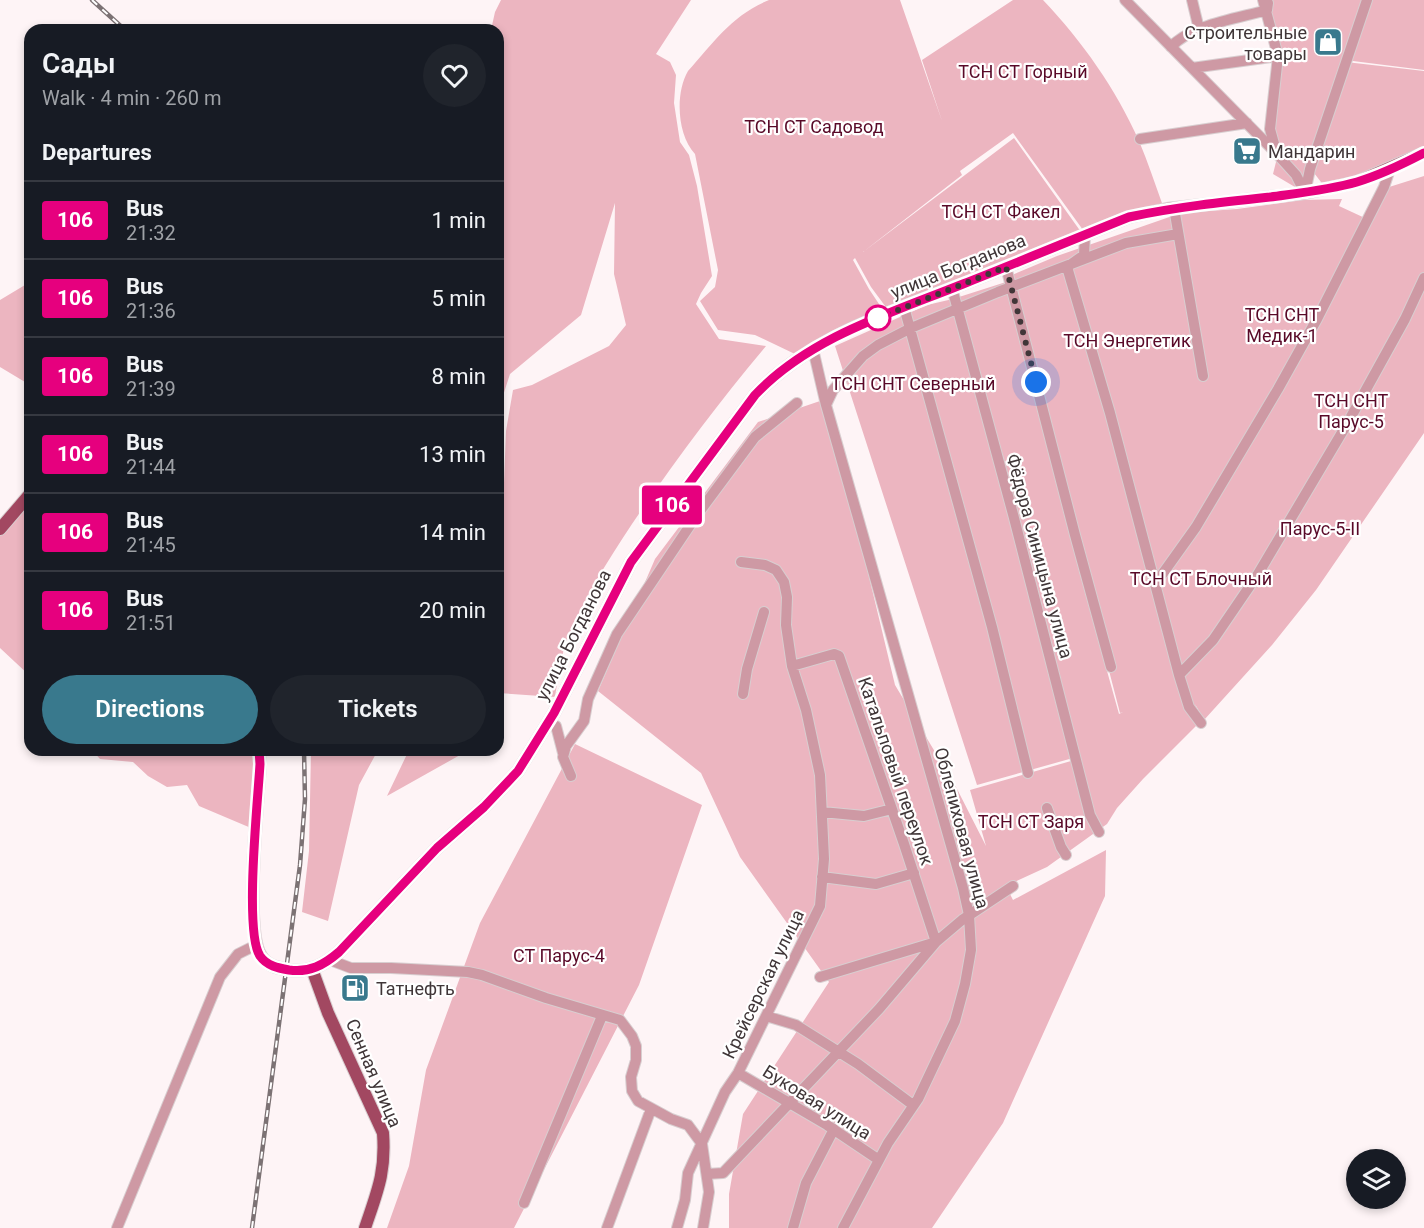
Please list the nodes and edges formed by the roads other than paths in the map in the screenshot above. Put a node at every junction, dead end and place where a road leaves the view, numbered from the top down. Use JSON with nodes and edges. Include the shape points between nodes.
{"nodes":[{"id":1,"x":1125,"y":0,"type":"edge"},
{"id":2,"x":1192,"y":0,"type":"edge"},
{"id":3,"x":1367,"y":0,"type":"edge"},
{"id":4,"x":1266,"y":3,"type":"edge"},
{"id":5,"x":1199,"y":29,"type":"junction"},
{"id":6,"x":1171,"y":47,"type":"junction"},
{"id":7,"x":1278,"y":56,"type":"junction"},
{"id":8,"x":1192,"y":68,"type":"junction"},
{"id":9,"x":1247,"y":123,"type":"junction"},
{"id":10,"x":1140,"y":139,"type":"dead end"},
{"id":11,"x":1424,"y":153,"type":"edge"},
{"id":12,"x":1277,"y":154,"type":"junction"},
{"id":13,"x":1390,"y":168,"type":"junction"},
{"id":14,"x":1305,"y":193,"type":"junction"},
{"id":15,"x":1173,"y":208,"type":"junction"},
{"id":16,"x":1178,"y":234,"type":"junction"},
{"id":17,"x":1085,"y":235,"type":"junction"},
{"id":18,"x":1006,"y":267,"type":"junction"},
{"id":19,"x":1068,"y":267,"type":"junction"},
{"id":20,"x":1424,"y":278,"type":"edge"},
{"id":21,"x":1013,"y":286,"type":"junction"},
{"id":22,"x":952,"y":288,"type":"junction"},
{"id":23,"x":903,"y":307,"type":"junction"},
{"id":24,"x":956,"y":309,"type":"junction"},
{"id":25,"x":911,"y":328,"type":"junction"},
{"id":26,"x":813,"y":349,"type":"junction"},
{"id":27,"x":1203,"y":376,"type":"dead end"},
{"id":28,"x":797,"y":403,"type":"dead end"},
{"id":29,"x":826,"y":405,"type":"junction"},
{"id":30,"x":24,"y":501,"type":"edge"},
{"id":31,"x":0,"y":529,"type":"edge"},
{"id":32,"x":741,"y":562,"type":"dead end"},
{"id":33,"x":1156,"y":583,"type":"junction"},
{"id":34,"x":764,"y":612,"type":"dead end"},
{"id":35,"x":792,"y":666,"type":"junction"},
{"id":36,"x":1111,"y":666,"type":"dead end"},
{"id":37,"x":1179,"y":675,"type":"junction"},
{"id":38,"x":743,"y":694,"type":"dead end"},
{"id":39,"x":1201,"y":723,"type":"dead end"},
{"id":40,"x":556,"y":726,"type":"dead end"},
{"id":41,"x":259,"y":756,"type":"edge"},
{"id":42,"x":563,"y":757,"type":"junction"},
{"id":43,"x":1028,"y":773,"type":"dead end"},
{"id":44,"x":571,"y":776,"type":"dead end"},
{"id":45,"x":1047,"y":808,"type":"dead end"},
{"id":46,"x":892,"y":809,"type":"junction"},
{"id":47,"x":822,"y":812,"type":"junction"},
{"id":48,"x":1099,"y":832,"type":"dead end"},
{"id":49,"x":1066,"y":855,"type":"dead end"},
{"id":50,"x":914,"y":873,"type":"junction"},
{"id":51,"x":822,"y":877,"type":"junction"},
{"id":52,"x":1013,"y":886,"type":"dead end"},
{"id":53,"x":969,"y":915,"type":"junction"},
{"id":54,"x":936,"y":942,"type":"junction"},
{"id":55,"x":256,"y":945,"type":"junction"},
{"id":56,"x":330,"y":960,"type":"junction"},
{"id":57,"x":312,"y":969,"type":"junction"},
{"id":58,"x":820,"y":977,"type":"dead end"},
{"id":59,"x":602,"y":1016,"type":"junction"},
{"id":60,"x":766,"y":1016,"type":"junction"},
{"id":61,"x":839,"y":1052,"type":"junction"},
{"id":62,"x":738,"y":1072,"type":"junction"},
{"id":63,"x":791,"y":1103,"type":"junction"},
{"id":64,"x":914,"y":1105,"type":"junction"},
{"id":65,"x":651,"y":1109,"type":"junction"},
{"id":66,"x":834,"y":1130,"type":"junction"},
{"id":67,"x":702,"y":1144,"type":"junction"},
{"id":68,"x":879,"y":1160,"type":"junction"},
{"id":69,"x":707,"y":1173,"type":"junction"},
{"id":70,"x":524,"y":1203,"type":"dead end"},
{"id":71,"x":117,"y":1228,"type":"edge"},
{"id":72,"x":365,"y":1228,"type":"edge"},
{"id":73,"x":607,"y":1228,"type":"edge"},
{"id":74,"x":677,"y":1228,"type":"edge"},
{"id":75,"x":703,"y":1228,"type":"edge"},
{"id":76,"x":793,"y":1228,"type":"edge"},
{"id":77,"x":843,"y":1228,"type":"edge"}],
"edges":[{"from":1,"to":6,"type":"street"},
{"from":2,"to":5,"type":"street"},
{"from":3,"to":14,"type":"street"},
{"from":4,"to":5,"type":"street"},
{"from":4,"to":7,"type":"street"},
{"from":5,"to":6,"type":"street"},
{"from":6,"to":8,"type":"street"},
{"from":7,"to":8,"type":"street"},
{"from":7,"to":12,"type":"street","via":[[1270,129]]},
{"from":8,"to":9,"type":"street"},
{"from":9,"to":10,"type":"street"},
{"from":9,"to":12,"type":"street"},
{"from":11,"to":13,"type":"main road","name":"улица Богданова"},
{"from":12,"to":14,"type":"street","via":[[1296,175]]},
{"from":13,"to":14,"type":"main road","name":"улица Богданова","via":[[1357,182]]},
{"from":13,"to":33,"type":"street","via":[[1317,319],[1196,527]]},
{"from":14,"to":15,"type":"main road","name":"улица Богданова"},
{"from":15,"to":16,"type":"street"},
{"from":15,"to":17,"type":"main road","name":"улица Богданова","via":[[1129,217]]},
{"from":16,"to":19,"type":"street","via":[[1126,243]]},
{"from":16,"to":27,"type":"street"},
{"from":17,"to":18,"type":"main road","name":"улица Богданова"},
{"from":17,"to":19,"type":"street","via":[[1084,255]]},
{"from":18,"to":21,"type":"street"},
{"from":18,"to":22,"type":"main road","name":"улица Богданова"},
{"from":19,"to":21,"type":"street"},
{"from":19,"to":33,"type":"street"},
{"from":20,"to":37,"type":"street","via":[[1347,424],[1258,574],[1213,640]]},
{"from":21,"to":24,"type":"street"},
{"from":21,"to":36,"type":"street"},
{"from":22,"to":23,"type":"main road","name":"улица Богданова"},
{"from":22,"to":24,"type":"street","name":"Фёдора Синицына улица"},
{"from":23,"to":25,"type":"street"},
{"from":23,"to":26,"type":"main road","name":"улица Богданова"},
{"from":24,"to":25,"type":"street"},
{"from":24,"to":48,"type":"street","name":"Фёдора Синицына улица","via":[[1090,815]]},
{"from":25,"to":29,"type":"street","via":[[863,356],[833,390]]},
{"from":25,"to":43,"type":"street"},
{"from":26,"to":29,"type":"street","name":"Облепиховая улица"},
{"from":26,"to":56,"type":"main road","name":"улица Богданова","via":[[772,377],[755,395],[641,546],[554,713],[518,771],[437,848]]},
{"from":28,"to":42,"type":"street","via":[[755,437],[657,572],[617,634],[588,699],[584,721]]},
{"from":29,"to":53,"type":"street","name":"Облепиховая улица"},
{"from":30,"to":31,"type":"main road"},
{"from":32,"to":35,"type":"street","name":"Крейсерская улица","via":[[776,570],[784,582]]},
{"from":33,"to":37,"type":"street"},
{"from":34,"to":38,"type":"street"},
{"from":35,"to":46,"type":"street","name":"Катальповый переулок","via":[[839,656]]},
{"from":35,"to":47,"type":"street","name":"Крейсерская улица","via":[[820,775]]},
{"from":37,"to":39,"type":"street","via":[[1189,707]]},
{"from":40,"to":42,"type":"street"},
{"from":41,"to":55,"type":"main road","via":[[253,897]]},
{"from":42,"to":44,"type":"street"},
{"from":45,"to":49,"type":"street"},
{"from":46,"to":47,"type":"street","via":[[864,816]]},
{"from":46,"to":50,"type":"street","name":"Катальповый переулок"},
{"from":47,"to":51,"type":"street","name":"Крейсерская улица"},
{"from":50,"to":51,"type":"street","via":[[876,884]]},
{"from":50,"to":54,"type":"street","name":"Катальповый переулок"},
{"from":51,"to":60,"type":"street","name":"Крейсерская улица","via":[[820,906]]},
{"from":52,"to":53,"type":"street"},
{"from":53,"to":54,"type":"street"},
{"from":53,"to":64,"type":"street","name":"Облепиховая улица","via":[[971,950],[960,1002]]},
{"from":54,"to":58,"type":"street"},
{"from":54,"to":61,"type":"street"},
{"from":55,"to":57,"type":"main road","name":"улица Богданова","via":[[270,965],[297,971]]},
{"from":55,"to":71,"type":"street","via":[[238,954],[220,977]]},
{"from":56,"to":57,"type":"main road","name":"улица Богданова"},
{"from":56,"to":59,"type":"street","via":[[351,968],[468,972]]},
{"from":57,"to":72,"type":"main road","name":"Сенная улица","via":[[383,1133],[382,1176]]},
{"from":59,"to":65,"type":"street","via":[[620,1020],[632,1036],[636,1046],[632,1091],[638,1101]]},
{"from":59,"to":70,"type":"street"},
{"from":60,"to":61,"type":"street","via":[[796,1025]]},
{"from":60,"to":62,"type":"street","name":"Крейсерская улица"},
{"from":61,"to":63,"type":"street"},
{"from":61,"to":64,"type":"street"},
{"from":62,"to":63,"type":"street","name":"Буковая улица"},
{"from":62,"to":67,"type":"street","name":"Крейсерская улица"},
{"from":63,"to":66,"type":"street","name":"Буковая улица"},
{"from":63,"to":69,"type":"street","via":[[723,1173]]},
{"from":64,"to":68,"type":"street","name":"Облепиховая улица"},
{"from":65,"to":67,"type":"street","via":[[688,1125]]},
{"from":65,"to":73,"type":"street"},
{"from":66,"to":68,"type":"street","name":"Буковая улица"},
{"from":66,"to":76,"type":"street","via":[[806,1183]]},
{"from":67,"to":69,"type":"street"},
{"from":67,"to":74,"type":"street","name":"Крейсерская улица","via":[[688,1173]]},
{"from":68,"to":77,"type":"street","name":"Облепиховая улица"},
{"from":69,"to":75,"type":"street","via":[[709,1192]]}]}
